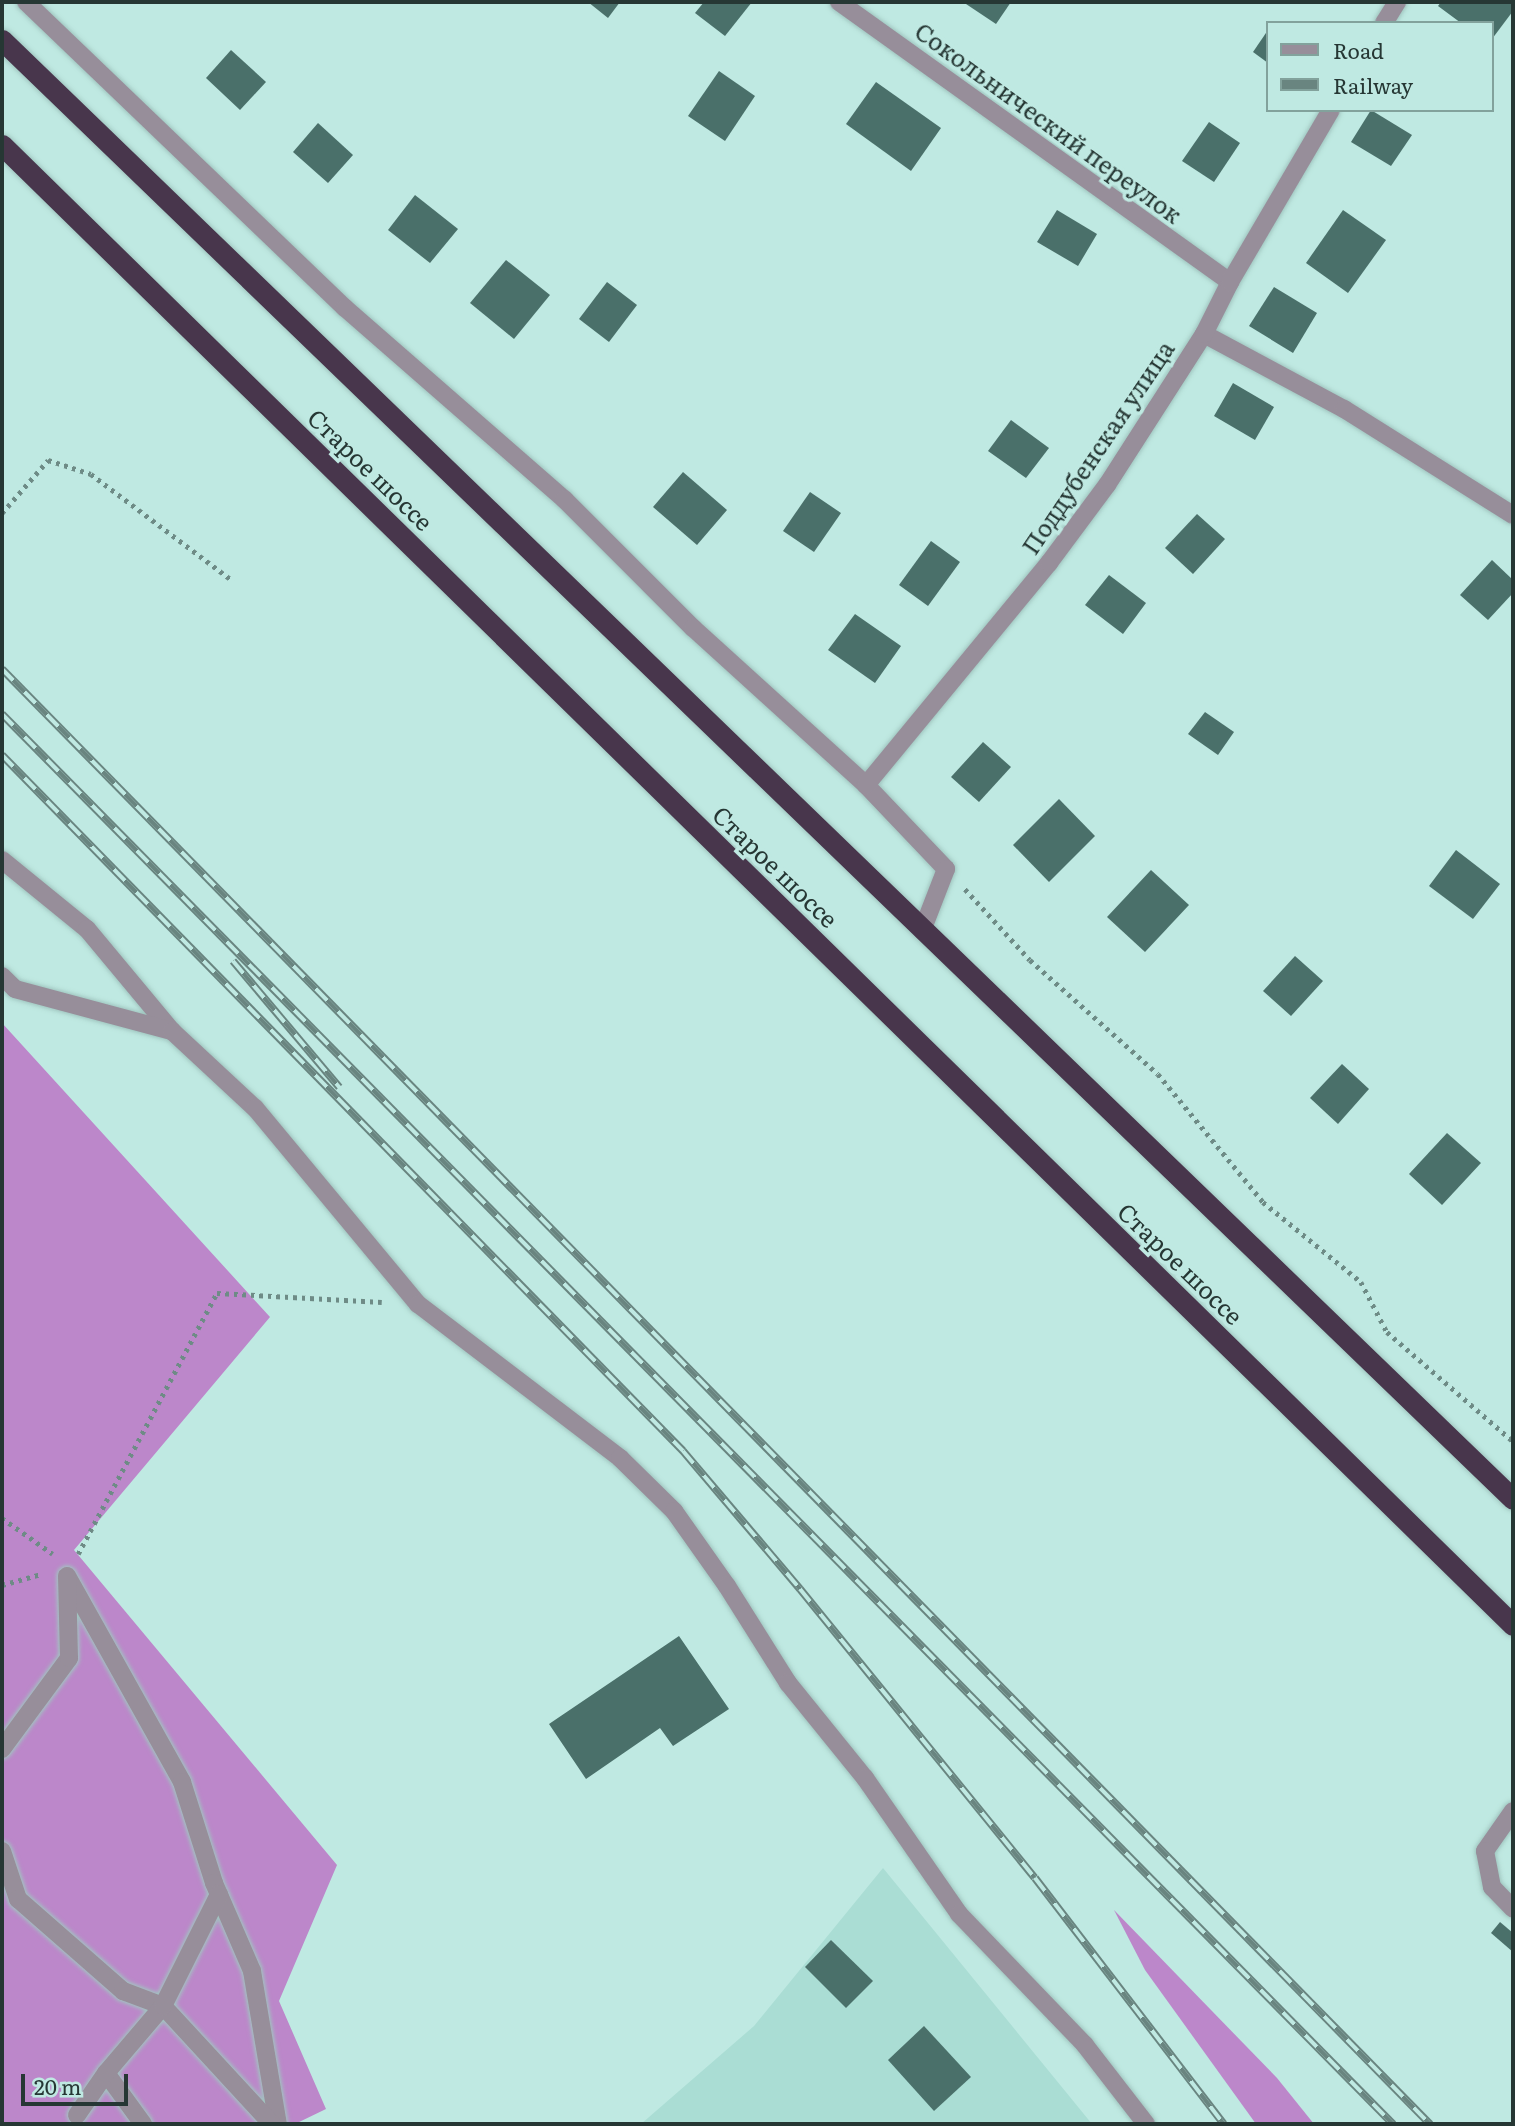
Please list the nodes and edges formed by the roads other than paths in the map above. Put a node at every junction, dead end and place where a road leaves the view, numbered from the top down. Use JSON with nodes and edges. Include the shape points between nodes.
{"nodes":[{"id":1,"x":839,"y":2,"type":"edge"},
{"id":2,"x":1397,"y":2,"type":"edge"},
{"id":3,"x":31,"y":3,"type":"edge"},
{"id":4,"x":1385,"y":21,"type":"edge"},
{"id":5,"x":2,"y":40,"type":"edge"},
{"id":6,"x":1330,"y":112,"type":"edge"},
{"id":7,"x":2,"y":145,"type":"edge"},
{"id":8,"x":1230,"y":282,"type":"junction"},
{"id":9,"x":1204,"y":334,"type":"junction"},
{"id":10,"x":1513,"y":515,"type":"edge"},
{"id":11,"x":866,"y":785,"type":"junction"},
{"id":12,"x":2,"y":860,"type":"edge"},
{"id":13,"x":922,"y":932,"type":"junction"},
{"id":14,"x":2,"y":976,"type":"edge"},
{"id":15,"x":172,"y":1031,"type":"junction"},
{"id":16,"x":1513,"y":1499,"type":"edge"},
{"id":17,"x":1513,"y":1625,"type":"edge"},
{"id":18,"x":2,"y":1749,"type":"edge"},
{"id":19,"x":1513,"y":1811,"type":"edge"},
{"id":20,"x":2,"y":1851,"type":"edge"},
{"id":21,"x":219,"y":1894,"type":"junction"},
{"id":22,"x":1513,"y":1909,"type":"edge"},
{"id":23,"x":163,"y":2006,"type":"junction"},
{"id":24,"x":106,"y":2073,"type":"junction"},
{"id":25,"x":77,"y":2115,"type":"dead end"},
{"id":26,"x":143,"y":2124,"type":"edge"},
{"id":27,"x":272,"y":2124,"type":"edge"},
{"id":28,"x":278,"y":2124,"type":"edge"},
{"id":29,"x":1146,"y":2124,"type":"edge"}],
"edges":[{"from":1,"to":8,"type":"street","name":"Сокольнический переулок"},
{"from":2,"to":4,"type":"street"},
{"from":3,"to":11,"type":"street","via":[[345,308],[564,499],[693,628]]},
{"from":5,"to":13,"type":"highway","name":"Старое шоссе"},
{"from":6,"to":8,"type":"street","name":"Поддубенская улица"},
{"from":7,"to":17,"type":"highway","name":"Старое шоссе"},
{"from":8,"to":9,"type":"street","name":"Поддубенская улица"},
{"from":9,"to":10,"type":"street","via":[[1345,409]]},
{"from":9,"to":11,"type":"street","name":"Поддубенская улица","via":[[1107,485],[1049,563]]},
{"from":11,"to":13,"type":"street","via":[[946,869]]},
{"from":12,"to":15,"type":"street","via":[[88,929]]},
{"from":13,"to":16,"type":"highway","name":"Старое шоссе"},
{"from":14,"to":15,"type":"street","via":[[15,989]]},
{"from":15,"to":29,"type":"street","via":[[255,1108],[418,1304],[620,1458],[674,1511],[788,1683],[865,1778],[959,1914],[1085,2045]]},
{"from":18,"to":21,"type":"street","via":[[69,1658],[66,1576],[182,1782]]},
{"from":19,"to":22,"type":"street","via":[[1485,1852],[1492,1887]]},
{"from":20,"to":23,"type":"street","via":[[18,1899],[123,1991]]},
{"from":21,"to":23,"type":"street"},
{"from":21,"to":28,"type":"street","via":[[252,1970]]},
{"from":23,"to":24,"type":"street"},
{"from":23,"to":27,"type":"street"},
{"from":24,"to":25,"type":"street"},
{"from":24,"to":26,"type":"street"}]}
